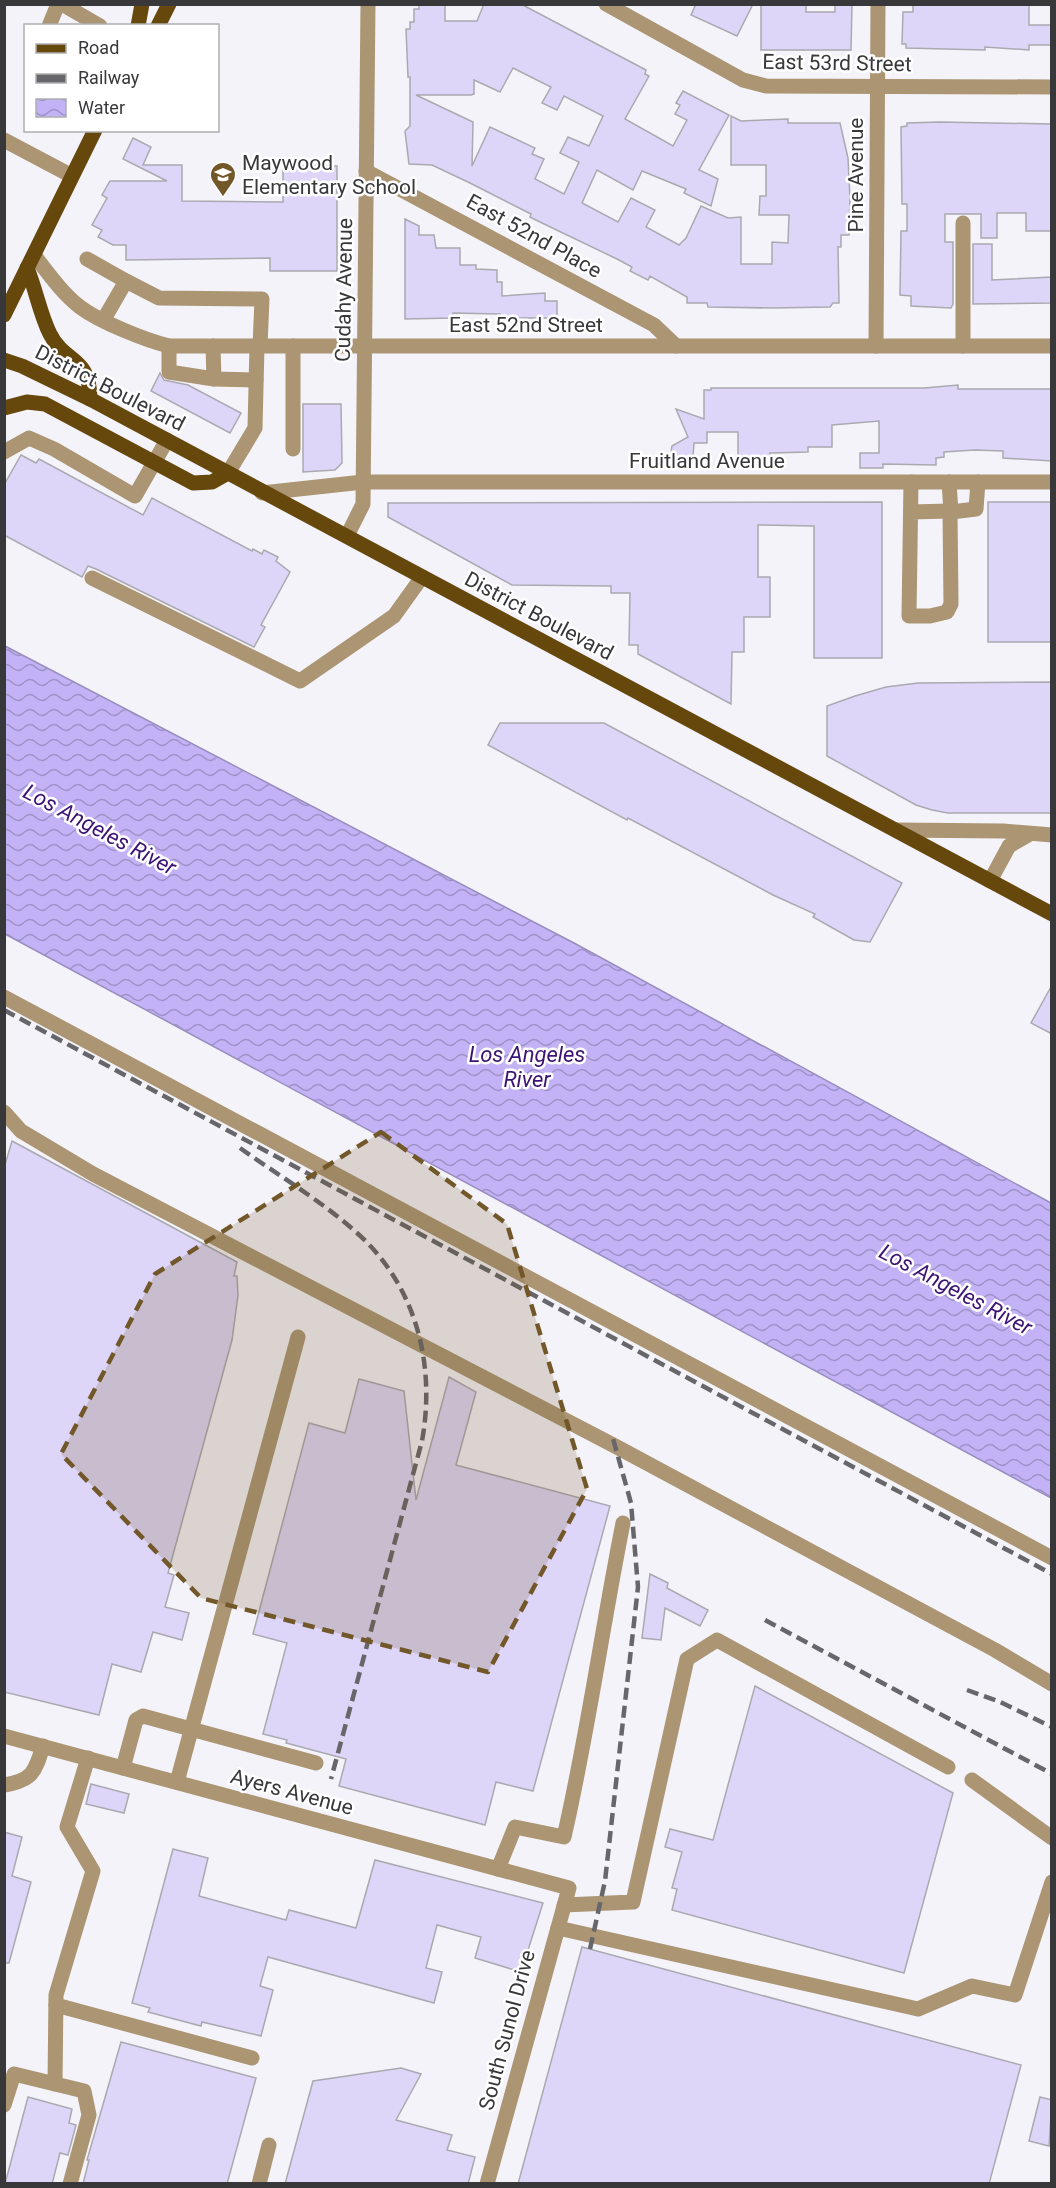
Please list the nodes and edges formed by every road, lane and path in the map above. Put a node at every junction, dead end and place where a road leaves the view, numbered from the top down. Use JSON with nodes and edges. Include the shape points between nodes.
{"nodes":[{"id":1,"x":142,"y":4,"type":"edge"},
{"id":2,"x":169,"y":4,"type":"edge"},
{"id":3,"x":368,"y":4,"type":"edge"},
{"id":4,"x":606,"y":4,"type":"edge"},
{"id":5,"x":878,"y":4,"type":"edge"},
{"id":6,"x":68,"y":6,"type":"edge"},
{"id":7,"x":51,"y":24,"type":"edge"},
{"id":8,"x":97,"y":24,"type":"edge"},
{"id":9,"x":138,"y":24,"type":"edge"},
{"id":10,"x":159,"y":24,"type":"edge"},
{"id":11,"x":878,"y":86,"type":"junction"},
{"id":12,"x":1052,"y":87,"type":"edge"},
{"id":13,"x":94,"y":132,"type":"edge"},
{"id":14,"x":4,"y":140,"type":"edge"},
{"id":15,"x":366,"y":171,"type":"junction"},
{"id":16,"x":70,"y":180,"type":"junction"},
{"id":17,"x":963,"y":223,"type":"dead end"},
{"id":18,"x":87,"y":259,"type":"dead end"},
{"id":19,"x":31,"y":261,"type":"junction"},
{"id":20,"x":126,"y":281,"type":"junction"},
{"id":21,"x":4,"y":315,"type":"edge"},
{"id":22,"x":104,"y":319,"type":"junction"},
{"id":23,"x":169,"y":346,"type":"junction"},
{"id":24,"x":213,"y":346,"type":"junction"},
{"id":25,"x":259,"y":346,"type":"junction"},
{"id":26,"x":293,"y":346,"type":"junction"},
{"id":27,"x":364,"y":346,"type":"junction"},
{"id":28,"x":676,"y":346,"type":"junction"},
{"id":29,"x":876,"y":346,"type":"junction"},
{"id":30,"x":963,"y":346,"type":"junction"},
{"id":31,"x":1052,"y":346,"type":"edge"},
{"id":32,"x":4,"y":360,"type":"edge"},
{"id":33,"x":214,"y":379,"type":"junction"},
{"id":34,"x":256,"y":380,"type":"junction"},
{"id":35,"x":90,"y":399,"type":"junction"},
{"id":36,"x":4,"y":408,"type":"edge"},
{"id":37,"x":167,"y":440,"type":"junction"},
{"id":38,"x":293,"y":449,"type":"dead end"},
{"id":39,"x":4,"y":452,"type":"edge"},
{"id":40,"x":155,"y":461,"type":"junction"},
{"id":41,"x":228,"y":473,"type":"junction"},
{"id":42,"x":363,"y":482,"type":"junction"},
{"id":43,"x":911,"y":482,"type":"junction"},
{"id":44,"x":949,"y":482,"type":"junction"},
{"id":45,"x":978,"y":482,"type":"junction"},
{"id":46,"x":1052,"y":482,"type":"edge"},
{"id":47,"x":262,"y":493,"type":"junction"},
{"id":48,"x":950,"y":511,"type":"junction"},
{"id":49,"x":911,"y":512,"type":"junction"},
{"id":50,"x":347,"y":536,"type":"junction"},
{"id":51,"x":92,"y":578,"type":"dead end"},
{"id":52,"x":422,"y":578,"type":"junction"},
{"id":53,"x":896,"y":830,"type":"junction"},
{"id":54,"x":1028,"y":835,"type":"junction"},
{"id":55,"x":1052,"y":835,"type":"edge"},
{"id":56,"x":990,"y":880,"type":"junction"},
{"id":57,"x":1052,"y":914,"type":"edge"},
{"id":58,"x":4,"y":997,"type":"edge"},
{"id":59,"x":4,"y":1112,"type":"edge"},
{"id":60,"x":298,"y":1337,"type":"dead end"},
{"id":61,"x":623,"y":1523,"type":"dead end"},
{"id":62,"x":1052,"y":1558,"type":"edge"},
{"id":63,"x":1052,"y":1684,"type":"edge"},
{"id":64,"x":191,"y":1729,"type":"junction"},
{"id":65,"x":4,"y":1736,"type":"edge"},
{"id":66,"x":43,"y":1746,"type":"junction"},
{"id":67,"x":88,"y":1758,"type":"junction"},
{"id":68,"x":316,"y":1764,"type":"dead end"},
{"id":69,"x":948,"y":1767,"type":"dead end"},
{"id":70,"x":123,"y":1768,"type":"junction"},
{"id":71,"x":972,"y":1780,"type":"dead end"},
{"id":72,"x":177,"y":1782,"type":"junction"},
{"id":73,"x":4,"y":1785,"type":"edge"},
{"id":74,"x":1052,"y":1838,"type":"edge"},
{"id":75,"x":498,"y":1869,"type":"junction"},
{"id":76,"x":1052,"y":1882,"type":"edge"},
{"id":77,"x":569,"y":1888,"type":"joint"},
{"id":78,"x":564,"y":1905,"type":"junction"},
{"id":79,"x":558,"y":1928,"type":"junction"},
{"id":80,"x":56,"y":2006,"type":"junction"},
{"id":81,"x":252,"y":2058,"type":"dead end"},
{"id":82,"x":56,"y":2084,"type":"junction"},
{"id":83,"x":4,"y":2105,"type":"edge"},
{"id":84,"x":269,"y":2145,"type":"dead end"},
{"id":85,"x":70,"y":2184,"type":"edge"},
{"id":86,"x":259,"y":2184,"type":"edge"},
{"id":87,"x":487,"y":2184,"type":"edge"}],
"edges":[{"from":1,"to":9,"type":"main road"},
{"from":2,"to":10,"type":"main road"},
{"from":3,"to":15,"type":"street","name":"Cudahy Avenue"},
{"from":4,"to":11,"type":"street","name":"East 53rd Street","via":[[743,80],[766,86]]},
{"from":5,"to":11,"type":"street","name":"Pine Avenue"},
{"from":6,"to":7,"type":"street"},
{"from":6,"to":8,"type":"street"},
{"from":11,"to":12,"type":"street","name":"East 53rd Street"},
{"from":11,"to":29,"type":"street","name":"Pine Avenue"},
{"from":13,"to":16,"type":"main road"},
{"from":14,"to":16,"type":"street"},
{"from":15,"to":27,"type":"street","name":"Cudahy Avenue"},
{"from":15,"to":28,"type":"street","name":"East 52nd Place","via":[[654,325]]},
{"from":16,"to":19,"type":"main road"},
{"from":17,"to":30,"type":"street"},
{"from":18,"to":20,"type":"street"},
{"from":19,"to":21,"type":"main road"},
{"from":19,"to":22,"type":"street","name":"East 52nd Street","via":[[81,308]]},
{"from":19,"to":35,"type":"main road","via":[[50,334],[61,350],[84,368]]},
{"from":20,"to":22,"type":"street"},
{"from":20,"to":25,"type":"street","via":[[159,298],[262,299]]},
{"from":22,"to":23,"type":"street","name":"East 52nd Street","via":[[149,341]]},
{"from":23,"to":24,"type":"street","name":"East 52nd Street"},
{"from":23,"to":33,"type":"street","via":[[170,372]]},
{"from":24,"to":25,"type":"street","name":"East 52nd Street"},
{"from":24,"to":33,"type":"street"},
{"from":25,"to":26,"type":"street","name":"East 52nd Street"},
{"from":25,"to":34,"type":"street"},
{"from":26,"to":27,"type":"street","name":"East 52nd Street"},
{"from":26,"to":38,"type":"street"},
{"from":27,"to":28,"type":"street","name":"East 52nd Street"},
{"from":27,"to":42,"type":"street","name":"Cudahy Avenue"},
{"from":28,"to":29,"type":"street","name":"East 52nd Street"},
{"from":29,"to":30,"type":"street","name":"East 52nd Street"},
{"from":30,"to":31,"type":"street","name":"East 52nd Street"},
{"from":32,"to":35,"type":"main road","name":"District Boulevard"},
{"from":33,"to":34,"type":"street"},
{"from":34,"to":41,"type":"street","via":[[255,428]]},
{"from":35,"to":37,"type":"main road","name":"District Boulevard"},
{"from":36,"to":40,"type":"main road","via":[[27,402],[45,404]]},
{"from":37,"to":40,"type":"street"},
{"from":37,"to":41,"type":"main road","name":"District Boulevard"},
{"from":39,"to":40,"type":"street","via":[[29,438],[135,496]]},
{"from":40,"to":41,"type":"main road","via":[[194,483],[212,483]]},
{"from":41,"to":47,"type":"main road","name":"District Boulevard"},
{"from":42,"to":43,"type":"street","name":"Fruitland Avenue"},
{"from":42,"to":47,"type":"street","name":"Fruitland Avenue"},
{"from":42,"to":50,"type":"street","name":"Cudahy Avenue","via":[[363,504]]},
{"from":43,"to":44,"type":"street","name":"Fruitland Avenue"},
{"from":43,"to":49,"type":"street"},
{"from":44,"to":45,"type":"street","name":"Fruitland Avenue"},
{"from":44,"to":48,"type":"street"},
{"from":45,"to":46,"type":"street","name":"Fruitland Avenue"},
{"from":45,"to":48,"type":"street","via":[[976,509]]},
{"from":47,"to":50,"type":"main road","name":"District Boulevard"},
{"from":48,"to":49,"type":"street"},
{"from":48,"to":49,"type":"street","via":[[951,604],[947,612],[930,616],[909,616]]},
{"from":50,"to":52,"type":"main road","name":"District Boulevard"},
{"from":51,"to":52,"type":"street","via":[[300,681],[394,616]]},
{"from":52,"to":53,"type":"main road","name":"District Boulevard"},
{"from":53,"to":54,"type":"street","via":[[1004,831]]},
{"from":53,"to":56,"type":"main road","name":"District Boulevard"},
{"from":54,"to":55,"type":"street"},
{"from":54,"to":56,"type":"street","via":[[1009,846]]},
{"from":56,"to":57,"type":"main road","name":"District Boulevard"},
{"from":58,"to":62,"type":"street"},
{"from":59,"to":63,"type":"street","via":[[21,1131],[93,1174],[615,1446]]},
{"from":60,"to":64,"type":"street"},
{"from":61,"to":75,"type":"street","via":[[564,1837],[515,1827]]},
{"from":64,"to":68,"type":"street"},
{"from":64,"to":70,"type":"street","via":[[138,1717]]},
{"from":64,"to":72,"type":"street"},
{"from":65,"to":66,"type":"street","name":"Ayers Avenue"},
{"from":66,"to":67,"type":"street","name":"Ayers Avenue"},
{"from":66,"to":73,"type":"street","via":[[35,1771],[21,1782]]},
{"from":67,"to":70,"type":"street","name":"Ayers Avenue"},
{"from":67,"to":80,"type":"street","via":[[67,1827],[93,1871]]},
{"from":69,"to":78,"type":"street","via":[[717,1640],[687,1659],[633,1902]]},
{"from":70,"to":72,"type":"street","name":"Ayers Avenue"},
{"from":71,"to":74,"type":"street"},
{"from":72,"to":75,"type":"street","name":"Ayers Avenue"},
{"from":75,"to":77,"type":"street","name":"Ayers Avenue"},
{"from":76,"to":79,"type":"street","via":[[1015,1995],[972,1986],[918,2009]]},
{"from":77,"to":78,"type":"street","name":"South Sunol Drive"},
{"from":78,"to":79,"type":"street","name":"South Sunol Drive"},
{"from":79,"to":87,"type":"street","name":"South Sunol Drive"},
{"from":80,"to":81,"type":"street"},
{"from":80,"to":82,"type":"street"},
{"from":82,"to":83,"type":"street","via":[[14,2074]]},
{"from":82,"to":85,"type":"street","via":[[84,2091],[89,2115]]},
{"from":84,"to":86,"type":"street"}]}
